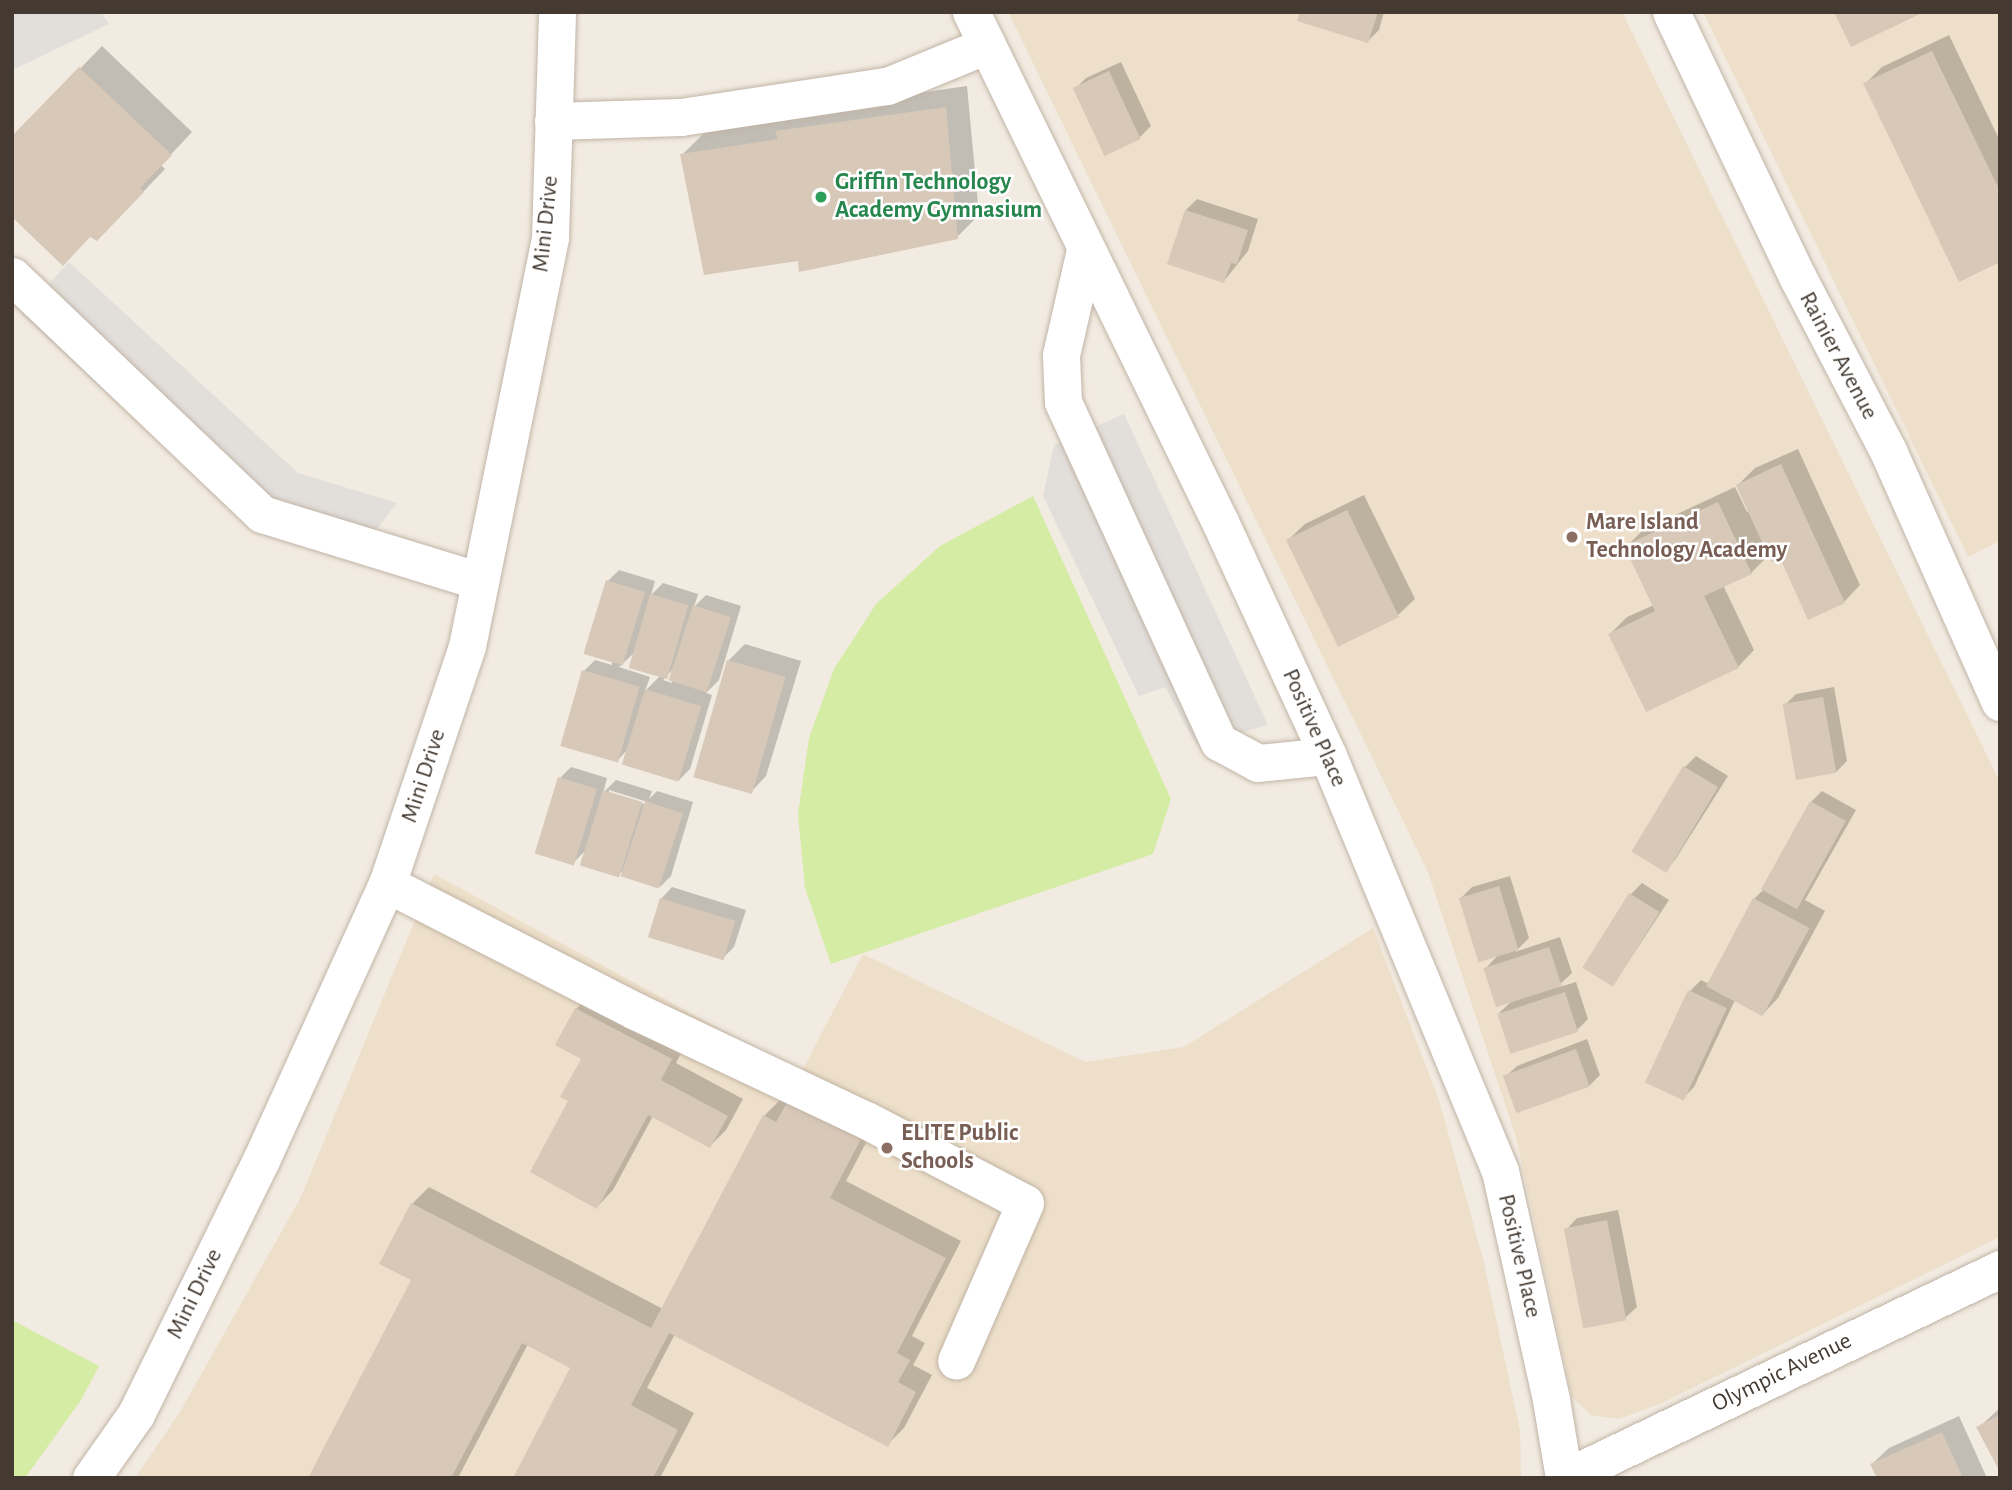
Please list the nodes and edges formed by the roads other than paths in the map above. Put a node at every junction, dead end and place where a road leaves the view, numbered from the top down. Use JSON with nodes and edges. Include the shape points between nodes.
{"nodes":[{"id":1,"x":557,"y":12,"type":"edge"},
{"id":2,"x":971,"y":12,"type":"edge"},
{"id":3,"x":1671,"y":12,"type":"edge"},
{"id":4,"x":987,"y":45,"type":"junction"},
{"id":5,"x":553,"y":121,"type":"junction"},
{"id":6,"x":1085,"y":250,"type":"junction"},
{"id":7,"x":12,"y":276,"type":"edge"},
{"id":8,"x":480,"y":581,"type":"junction"},
{"id":9,"x":2000,"y":702,"type":"edge"},
{"id":10,"x":1328,"y":756,"type":"junction"},
{"id":11,"x":387,"y":884,"type":"junction"},
{"id":12,"x":2000,"y":1269,"type":"edge"},
{"id":13,"x":956,"y":1361,"type":"dead end"},
{"id":14,"x":91,"y":1478,"type":"edge"},
{"id":15,"x":1564,"y":1478,"type":"edge"}],
"edges":[{"from":1,"to":5,"type":"street","name":"Mini Drive"},
{"from":2,"to":4,"type":"street","name":"Positive Place"},
{"from":3,"to":9,"type":"street","name":"Rainier Avenue","via":[[1798,278],[1888,451]]},
{"from":4,"to":5,"type":"street","via":[[887,86],[681,117]]},
{"from":4,"to":6,"type":"street","name":"Positive Place"},
{"from":5,"to":8,"type":"street","name":"Mini Drive","via":[[550,237]]},
{"from":6,"to":10,"type":"street","name":"Positive Place","via":[[1220,522]]},
{"from":6,"to":10,"type":"street","via":[[1061,355],[1063,402],[1219,742],[1258,763]]},
{"from":7,"to":8,"type":"street","via":[[262,514]]},
{"from":8,"to":11,"type":"street","name":"Mini Drive","via":[[467,646]]},
{"from":10,"to":15,"type":"street","name":"Positive Place","via":[[1500,1171],[1552,1400]]},
{"from":11,"to":13,"type":"street","via":[[635,1012],[866,1120],[1025,1203]]},
{"from":11,"to":14,"type":"street","name":"Mini Drive","via":[[255,1172],[136,1414]]},
{"from":12,"to":15,"type":"street","name":"Olympic Avenue"}]}
